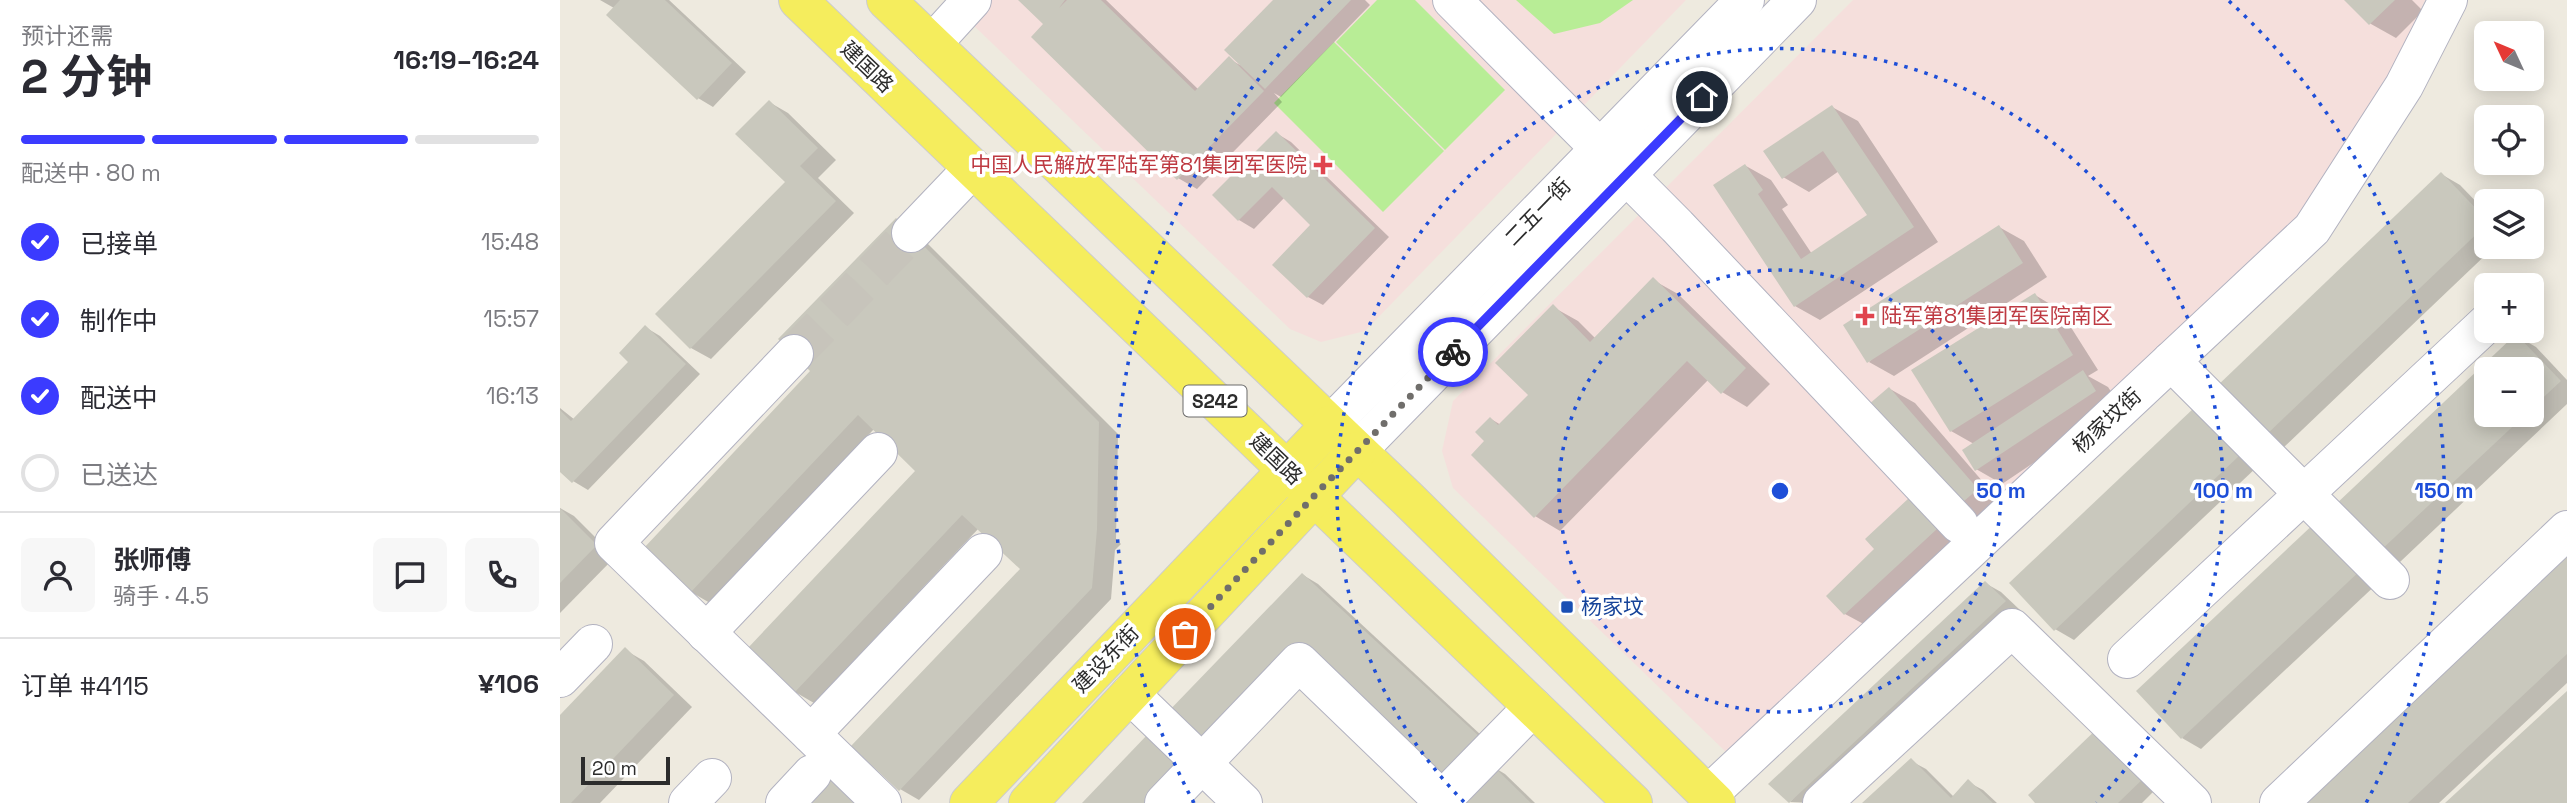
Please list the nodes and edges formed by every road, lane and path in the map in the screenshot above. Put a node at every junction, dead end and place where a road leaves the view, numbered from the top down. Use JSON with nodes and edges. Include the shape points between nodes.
{"nodes":[{"id":1,"x":797,"y":0,"type":"edge"},
{"id":2,"x":886,"y":0,"type":"edge"},
{"id":3,"x":1452,"y":0,"type":"edge"},
{"id":4,"x":1745,"y":0,"type":"edge"},
{"id":5,"x":1797,"y":0,"type":"edge"},
{"id":6,"x":2448,"y":0,"type":"edge"},
{"id":7,"x":952,"y":17,"type":"edge"},
{"id":8,"x":1613,"y":161,"type":"junction"},
{"id":9,"x":973,"y":168,"type":"junction"},
{"id":10,"x":911,"y":233,"type":"tunnel mouth"},
{"id":11,"x":2474,"y":335,"type":"edge"},
{"id":12,"x":794,"y":354,"type":"tunnel mouth"},
{"id":13,"x":2171,"y":361,"type":"junction"},
{"id":14,"x":1330,"y":425,"type":"junction"},
{"id":15,"x":1357,"y":451,"type":"junction"},
{"id":16,"x":878,"y":452,"type":"dead end"},
{"id":17,"x":1287,"y":470,"type":"junction"},
{"id":18,"x":2305,"y":493,"type":"junction"},
{"id":19,"x":1314,"y":496,"type":"junction"},
{"id":20,"x":1959,"y":524,"type":"dead end"},
{"id":21,"x":2567,"y":530,"type":"edge"},
{"id":22,"x":983,"y":553,"type":"dead end"},
{"id":23,"x":2390,"y":580,"type":"dead end"},
{"id":24,"x":706,"y":633,"type":"junction"},
{"id":25,"x":593,"y":644,"type":"dead end"},
{"id":26,"x":2127,"y":659,"type":"dead end"},
{"id":27,"x":560,"y":678,"type":"edge"},
{"id":28,"x":1130,"y":694,"type":"junction"},
{"id":29,"x":1533,"y":707,"type":"junction"},
{"id":30,"x":811,"y":734,"type":"junction"},
{"id":31,"x":1202,"y":763,"type":"junction"},
{"id":32,"x":812,"y":774,"type":"dead end"},
{"id":33,"x":1712,"y":799,"type":"edge"},
{"id":34,"x":785,"y":803,"type":"edge"},
{"id":35,"x":882,"y":803,"type":"edge"},
{"id":36,"x":969,"y":803,"type":"edge"},
{"id":37,"x":1028,"y":803,"type":"edge"},
{"id":38,"x":1164,"y":803,"type":"edge"},
{"id":39,"x":1243,"y":803,"type":"edge"},
{"id":40,"x":1633,"y":803,"type":"edge"},
{"id":41,"x":1822,"y":803,"type":"edge"},
{"id":42,"x":2192,"y":803,"type":"edge"},
{"id":43,"x":2279,"y":803,"type":"edge"}],
"edges":[{"from":1,"to":9,"type":"main road","name":"建国路","number":"S242"},
{"from":2,"to":7,"type":"main road","number":"S242"},
{"from":3,"to":8,"type":"street"},
{"from":4,"to":8,"type":"street","name":"二五一街"},
{"from":5,"to":8,"type":"street","name":"二五一街"},
{"from":6,"to":13,"type":"street","name":"杨家坟街","via":[[2404,86],[2312,229]]},
{"from":7,"to":14,"type":"main road","number":"S242"},
{"from":8,"to":14,"type":"street","name":"二五一街"},
{"from":8,"to":15,"type":"street","name":"二五一街"},
{"from":8,"to":20,"type":"street"},
{"from":9,"to":10,"type":"street"},
{"from":9,"to":17,"type":"main road","name":"建国路","number":"S242"},
{"from":11,"to":18,"type":"street"},
{"from":12,"to":24,"type":"street","via":[[614,543]]},
{"from":13,"to":18,"type":"street"},
{"from":13,"to":33,"type":"street","name":"杨家坟街"},
{"from":14,"to":15,"type":"main road","number":"S242"},
{"from":14,"to":17,"type":"main road","name":"建设东街"},
{"from":15,"to":19,"type":"main road","name":"建设东街"},
{"from":15,"to":33,"type":"main road","number":"S242"},
{"from":16,"to":24,"type":"street"},
{"from":17,"to":19,"type":"main road","name":"建国路","number":"S242"},
{"from":17,"to":36,"type":"main road","name":"建设东街"},
{"from":18,"to":23,"type":"street"},
{"from":18,"to":26,"type":"street"},
{"from":19,"to":28,"type":"main road","name":"建设东街"},
{"from":19,"to":29,"type":"main road","name":"建国路","number":"S242"},
{"from":21,"to":43,"type":"street"},
{"from":22,"to":30,"type":"street"},
{"from":24,"to":30,"type":"street"},
{"from":25,"to":27,"type":"street"},
{"from":28,"to":31,"type":"street"},
{"from":28,"to":37,"type":"main road","name":"建设东街"},
{"from":29,"to":31,"type":"street","via":[[1442,800],[1299,663]]},
{"from":29,"to":40,"type":"main road","name":"建国路","number":"S242"},
{"from":30,"to":35,"type":"street"},
{"from":31,"to":38,"type":"street"},
{"from":31,"to":39,"type":"street"},
{"from":32,"to":34,"type":"street"},
{"from":41,"to":42,"type":"street","via":[[2012,628]]}]}
